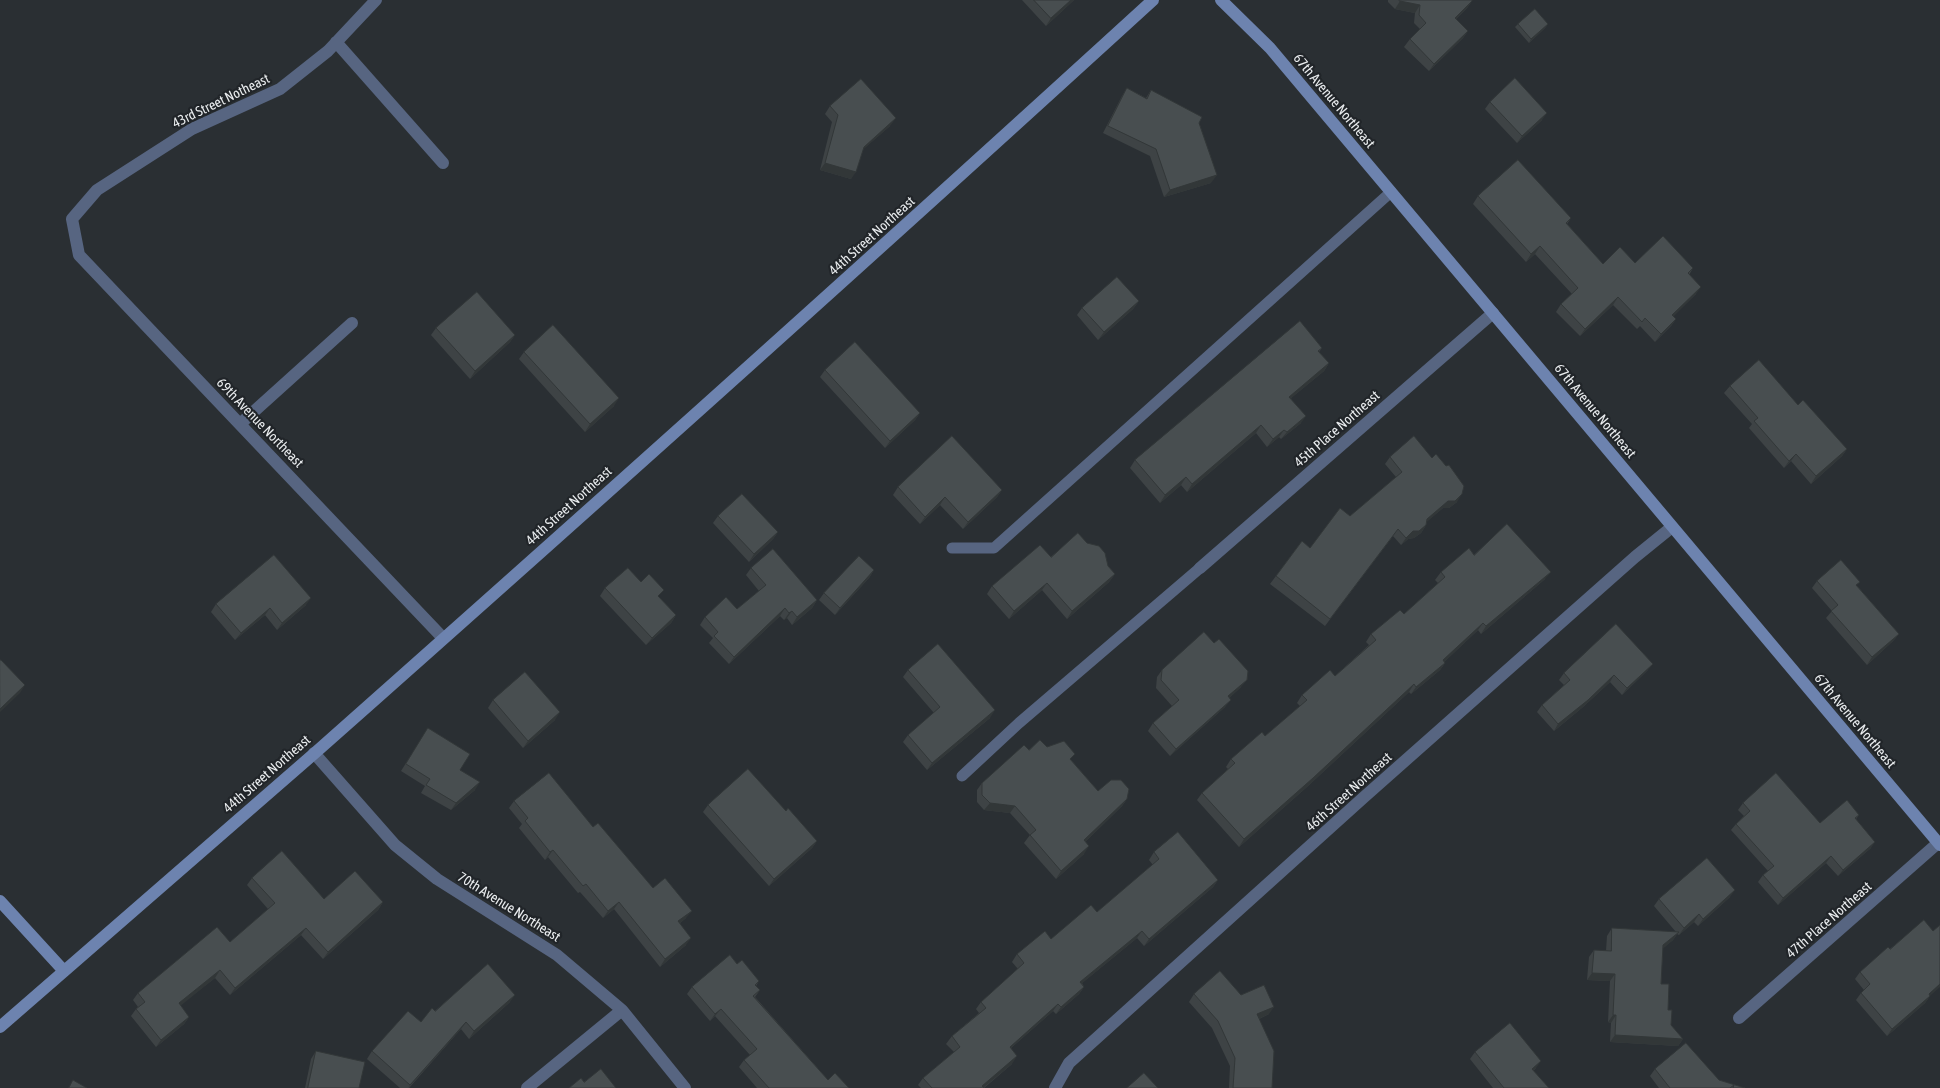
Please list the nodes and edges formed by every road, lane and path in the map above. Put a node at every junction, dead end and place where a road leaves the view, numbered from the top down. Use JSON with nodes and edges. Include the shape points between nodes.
{"nodes":[{"id":1,"x":376,"y":0,"type":"edge"},
{"id":2,"x":1153,"y":0,"type":"edge"},
{"id":3,"x":1222,"y":0,"type":"edge"},
{"id":4,"x":336,"y":42,"type":"junction"},
{"id":5,"x":444,"y":163,"type":"dead end"},
{"id":6,"x":1391,"y":192,"type":"junction"},
{"id":7,"x":72,"y":220,"type":"joint"},
{"id":8,"x":1493,"y":313,"type":"junction"},
{"id":9,"x":352,"y":323,"type":"dead end"},
{"id":10,"x":240,"y":424,"type":"junction"},
{"id":11,"x":1672,"y":527,"type":"junction"},
{"id":12,"x":952,"y":548,"type":"dead end"},
{"id":13,"x":1200,"y":568,"type":"joint"},
{"id":14,"x":443,"y":638,"type":"junction"},
{"id":15,"x":314,"y":753,"type":"junction"},
{"id":16,"x":962,"y":776,"type":"dead end"},
{"id":17,"x":1939,"y":844,"type":"edge"},
{"id":18,"x":0,"y":901,"type":"edge"},
{"id":19,"x":64,"y":971,"type":"junction"},
{"id":20,"x":622,"y":1010,"type":"junction"},
{"id":21,"x":1739,"y":1018,"type":"dead end"},
{"id":22,"x":0,"y":1027,"type":"edge"},
{"id":23,"x":527,"y":1088,"type":"edge"},
{"id":24,"x":685,"y":1088,"type":"edge"},
{"id":25,"x":1055,"y":1088,"type":"edge"}],
"edges":[{"from":1,"to":4,"type":"street","name":"43rd Street Notheast"},
{"from":2,"to":14,"type":"street","name":"44th Street Northeast","via":[[867,261]]},
{"from":3,"to":6,"type":"street","name":"67th Avenue Northeast","via":[[1270,48]]},
{"from":4,"to":5,"type":"street"},
{"from":4,"to":7,"type":"street","name":"43rd Street Notheast","via":[[280,89],[192,129],[97,190]]},
{"from":6,"to":8,"type":"street","name":"67th Avenue Northeast"},
{"from":6,"to":12,"type":"lane","via":[[994,548]]},
{"from":7,"to":10,"type":"street","name":"69th Avenue Northeast","via":[[79,255]]},
{"from":8,"to":11,"type":"street","name":"67th Avenue Northeast"},
{"from":8,"to":13,"type":"street","name":"45th Place Northeast"},
{"from":9,"to":10,"type":"street"},
{"from":10,"to":14,"type":"street","name":"69th Avenue Northeast"},
{"from":11,"to":17,"type":"street","name":"67th Avenue Northeast"},
{"from":11,"to":25,"type":"street","name":"46th Street Northeast","via":[[1363,798],[1069,1064]]},
{"from":13,"to":16,"type":"lane"},
{"from":14,"to":15,"type":"street","name":"44th Street Northeast"},
{"from":15,"to":19,"type":"street","name":"44th Street Northeast"},
{"from":15,"to":20,"type":"street","name":"70th Avenue Northeast","via":[[395,845],[437,879],[557,955]]},
{"from":17,"to":21,"type":"street","name":"47th Place Northeast"},
{"from":18,"to":19,"type":"street"},
{"from":19,"to":22,"type":"street","name":"44th Street Northeast"},
{"from":20,"to":23,"type":"street"},
{"from":20,"to":24,"type":"street","name":"70th Avenue Northeast"}]}
